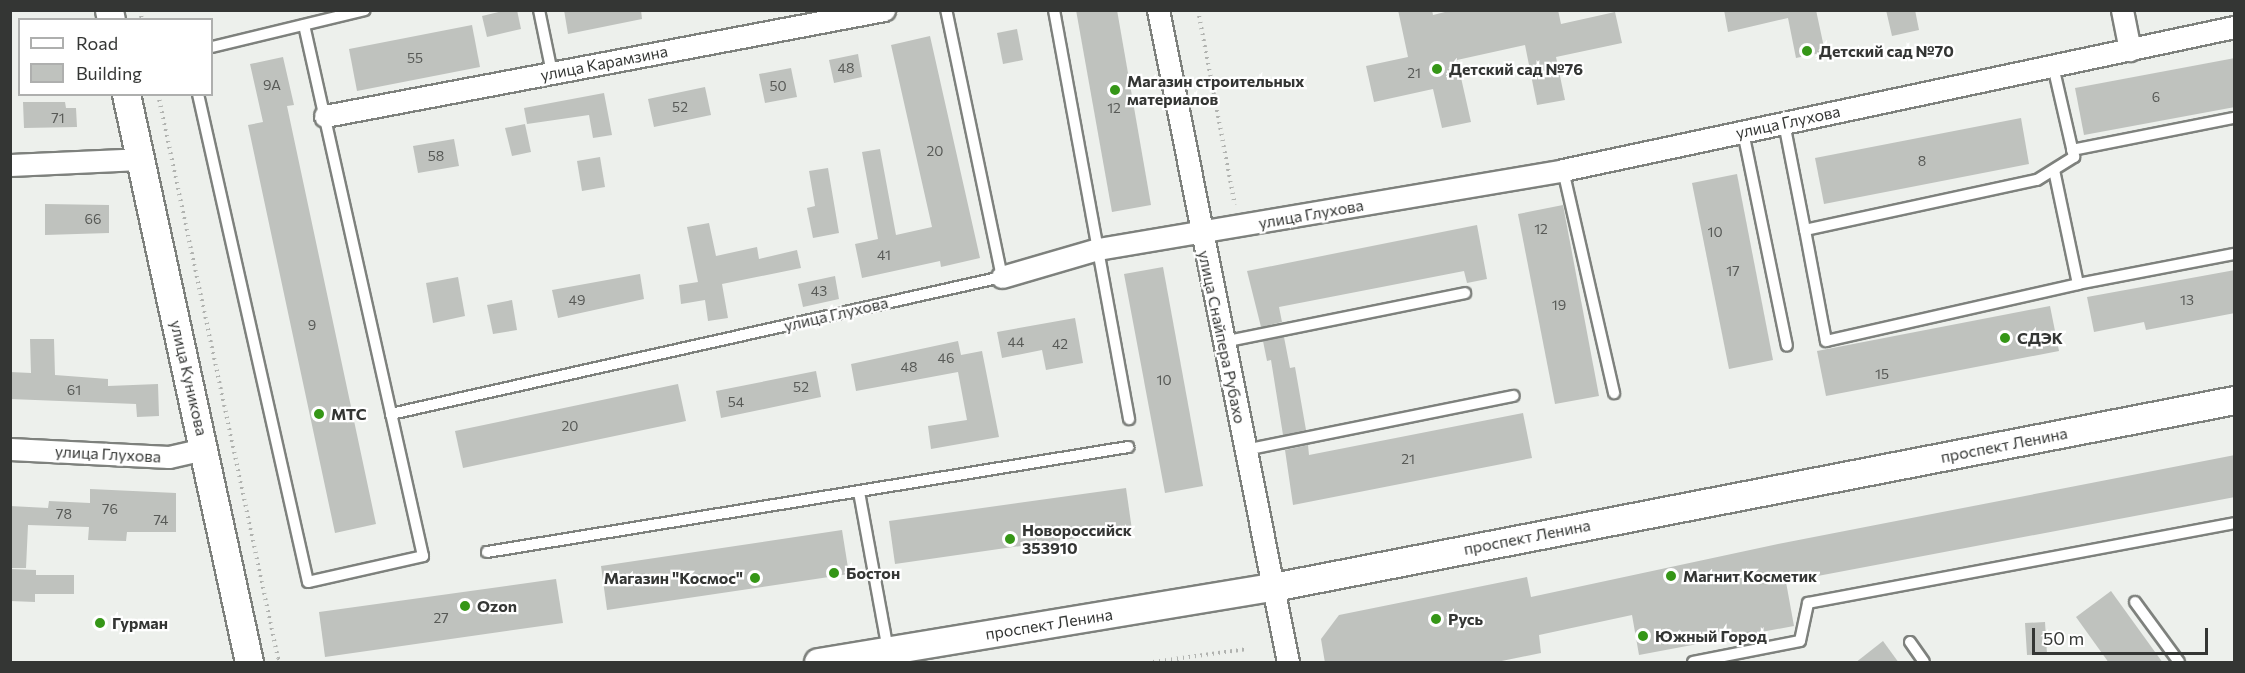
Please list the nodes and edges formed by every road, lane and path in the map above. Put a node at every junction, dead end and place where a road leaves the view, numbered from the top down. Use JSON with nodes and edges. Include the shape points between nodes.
{"nodes":[{"id":1,"x":365,"y":10,"type":"edge"},
{"id":2,"x":539,"y":10,"type":"edge"},
{"id":3,"x":884,"y":10,"type":"edge"},
{"id":4,"x":946,"y":10,"type":"edge"},
{"id":5,"x":1054,"y":10,"type":"edge"},
{"id":6,"x":1158,"y":10,"type":"edge"},
{"id":7,"x":1198,"y":10,"type":"edge"},
{"id":8,"x":2121,"y":10,"type":"edge"},
{"id":9,"x":304,"y":25,"type":"junction"},
{"id":10,"x":2235,"y":27,"type":"edge"},
{"id":11,"x":213,"y":48,"type":"edge"},
{"id":12,"x":2130,"y":50,"type":"junction"},
{"id":13,"x":2053,"y":66,"type":"junction"},
{"id":14,"x":552,"y":73,"type":"junction"},
{"id":15,"x":126,"y":96,"type":"edge"},
{"id":16,"x":158,"y":96,"type":"edge"},
{"id":17,"x":198,"y":96,"type":"edge"},
{"id":18,"x":325,"y":116,"type":"junction"},
{"id":19,"x":2235,"y":118,"type":"edge"},
{"id":20,"x":1784,"y":123,"type":"junction"},
{"id":21,"x":1743,"y":132,"type":"junction"},
{"id":22,"x":2072,"y":150,"type":"junction"},
{"id":23,"x":140,"y":159,"type":"junction"},
{"id":24,"x":10,"y":165,"type":"edge"},
{"id":25,"x":1563,"y":170,"type":"junction"},
{"id":26,"x":2054,"y":170,"type":"junction"},
{"id":27,"x":1239,"y":227,"type":"junction"},
{"id":28,"x":1200,"y":230,"type":"junction"},
{"id":29,"x":1805,"y":230,"type":"junction"},
{"id":30,"x":1098,"y":249,"type":"junction"},
{"id":31,"x":2235,"y":254,"type":"edge"},
{"id":32,"x":1002,"y":277,"type":"junction"},
{"id":33,"x":2078,"y":284,"type":"junction"},
{"id":34,"x":1466,"y":293,"type":"dead end"},
{"id":35,"x":1223,"y":342,"type":"junction"},
{"id":36,"x":1787,"y":346,"type":"dead end"},
{"id":37,"x":1614,"y":393,"type":"dead end"},
{"id":38,"x":1514,"y":396,"type":"dead end"},
{"id":39,"x":2235,"y":400,"type":"edge"},
{"id":40,"x":391,"y":414,"type":"junction"},
{"id":41,"x":1130,"y":419,"type":"dead end"},
{"id":42,"x":1128,"y":447,"type":"dead end"},
{"id":43,"x":10,"y":449,"type":"edge"},
{"id":44,"x":205,"y":449,"type":"junction"},
{"id":45,"x":1245,"y":450,"type":"junction"},
{"id":46,"x":859,"y":492,"type":"junction"},
{"id":47,"x":2235,"y":523,"type":"edge"},
{"id":48,"x":487,"y":552,"type":"dead end"},
{"id":49,"x":1273,"y":587,"type":"junction"},
{"id":50,"x":2136,"y":602,"type":"dead end"},
{"id":51,"x":1910,"y":642,"type":"dead end"},
{"id":52,"x":1247,"y":649,"type":"dead end"},
{"id":53,"x":889,"y":657,"type":"edge"},
{"id":54,"x":1163,"y":662,"type":"edge"},
{"id":55,"x":249,"y":663,"type":"edge"},
{"id":56,"x":283,"y":663,"type":"edge"},
{"id":57,"x":818,"y":663,"type":"edge"},
{"id":58,"x":1153,"y":663,"type":"edge"},
{"id":59,"x":1288,"y":663,"type":"edge"},
{"id":60,"x":1693,"y":663,"type":"edge"},
{"id":61,"x":1924,"y":663,"type":"edge"},
{"id":62,"x":2179,"y":663,"type":"edge"}],
"edges":[{"from":1,"to":9,"type":"lane"},
{"from":2,"to":14,"type":"lane"},
{"from":3,"to":14,"type":"street","name":"улица Карамзина"},
{"from":4,"to":32,"type":"lane"},
{"from":5,"to":30,"type":"lane"},
{"from":6,"to":28,"type":"street","name":"улица Снайпера Рубахо"},
{"from":7,"to":27,"type":"path"},
{"from":8,"to":12,"type":"street"},
{"from":9,"to":11,"type":"lane"},
{"from":9,"to":18,"type":"lane"},
{"from":10,"to":12,"type":"street","name":"улица Глухова"},
{"from":12,"to":13,"type":"street","name":"улица Глухова"},
{"from":13,"to":20,"type":"street","name":"улица Глухова"},
{"from":13,"to":22,"type":"lane"},
{"from":14,"to":18,"type":"street","name":"улица Карамзина"},
{"from":15,"to":23,"type":"street","name":"улица Куникова"},
{"from":16,"to":56,"type":"path","via":[[278,658]]},
{"from":17,"to":40,"type":"lane","via":[[308,582],[423,556]]},
{"from":18,"to":40,"type":"lane"},
{"from":19,"to":22,"type":"lane"},
{"from":20,"to":21,"type":"street","name":"улица Глухова"},
{"from":20,"to":29,"type":"lane"},
{"from":21,"to":25,"type":"street","name":"улица Глухова"},
{"from":21,"to":36,"type":"lane"},
{"from":22,"to":26,"type":"lane","via":[[2074,157]]},
{"from":23,"to":24,"type":"street"},
{"from":23,"to":44,"type":"street","name":"улица Куникова"},
{"from":25,"to":27,"type":"street","name":"улица Глухова"},
{"from":25,"to":37,"type":"lane"},
{"from":26,"to":29,"type":"lane","via":[[2037,180]]},
{"from":26,"to":33,"type":"lane"},
{"from":27,"to":28,"type":"street","name":"улица Глухова"},
{"from":28,"to":30,"type":"street","name":"улица Глухова"},
{"from":28,"to":35,"type":"street","name":"улица Снайпера Рубахо"},
{"from":29,"to":33,"type":"lane","via":[[1826,341]]},
{"from":30,"to":32,"type":"street","name":"улица Глухова"},
{"from":30,"to":41,"type":"lane"},
{"from":31,"to":33,"type":"lane"},
{"from":32,"to":40,"type":"lane","name":"улица Глухова"},
{"from":34,"to":35,"type":"lane"},
{"from":35,"to":45,"type":"street","name":"улица Снайпера Рубахо"},
{"from":38,"to":45,"type":"lane"},
{"from":39,"to":49,"type":"street","name":"проспект Ленина"},
{"from":42,"to":46,"type":"lane"},
{"from":43,"to":44,"type":"street","name":"улица Глухова","via":[[169,457]]},
{"from":44,"to":55,"type":"street","name":"улица Куникова"},
{"from":45,"to":49,"type":"street","name":"улица Снайпера Рубахо"},
{"from":46,"to":48,"type":"lane"},
{"from":46,"to":53,"type":"lane"},
{"from":47,"to":60,"type":"lane","via":[[1808,603],[1800,641]]},
{"from":49,"to":53,"type":"street","name":"проспект Ленина"},
{"from":49,"to":59,"type":"street","name":"улица Снайпера Рубахо"},
{"from":50,"to":62,"type":"lane"},
{"from":51,"to":61,"type":"lane"},
{"from":52,"to":54,"type":"path"},
{"from":53,"to":57,"type":"street","name":"проспект Ленина"},
{"from":54,"to":58,"type":"path"}]}
